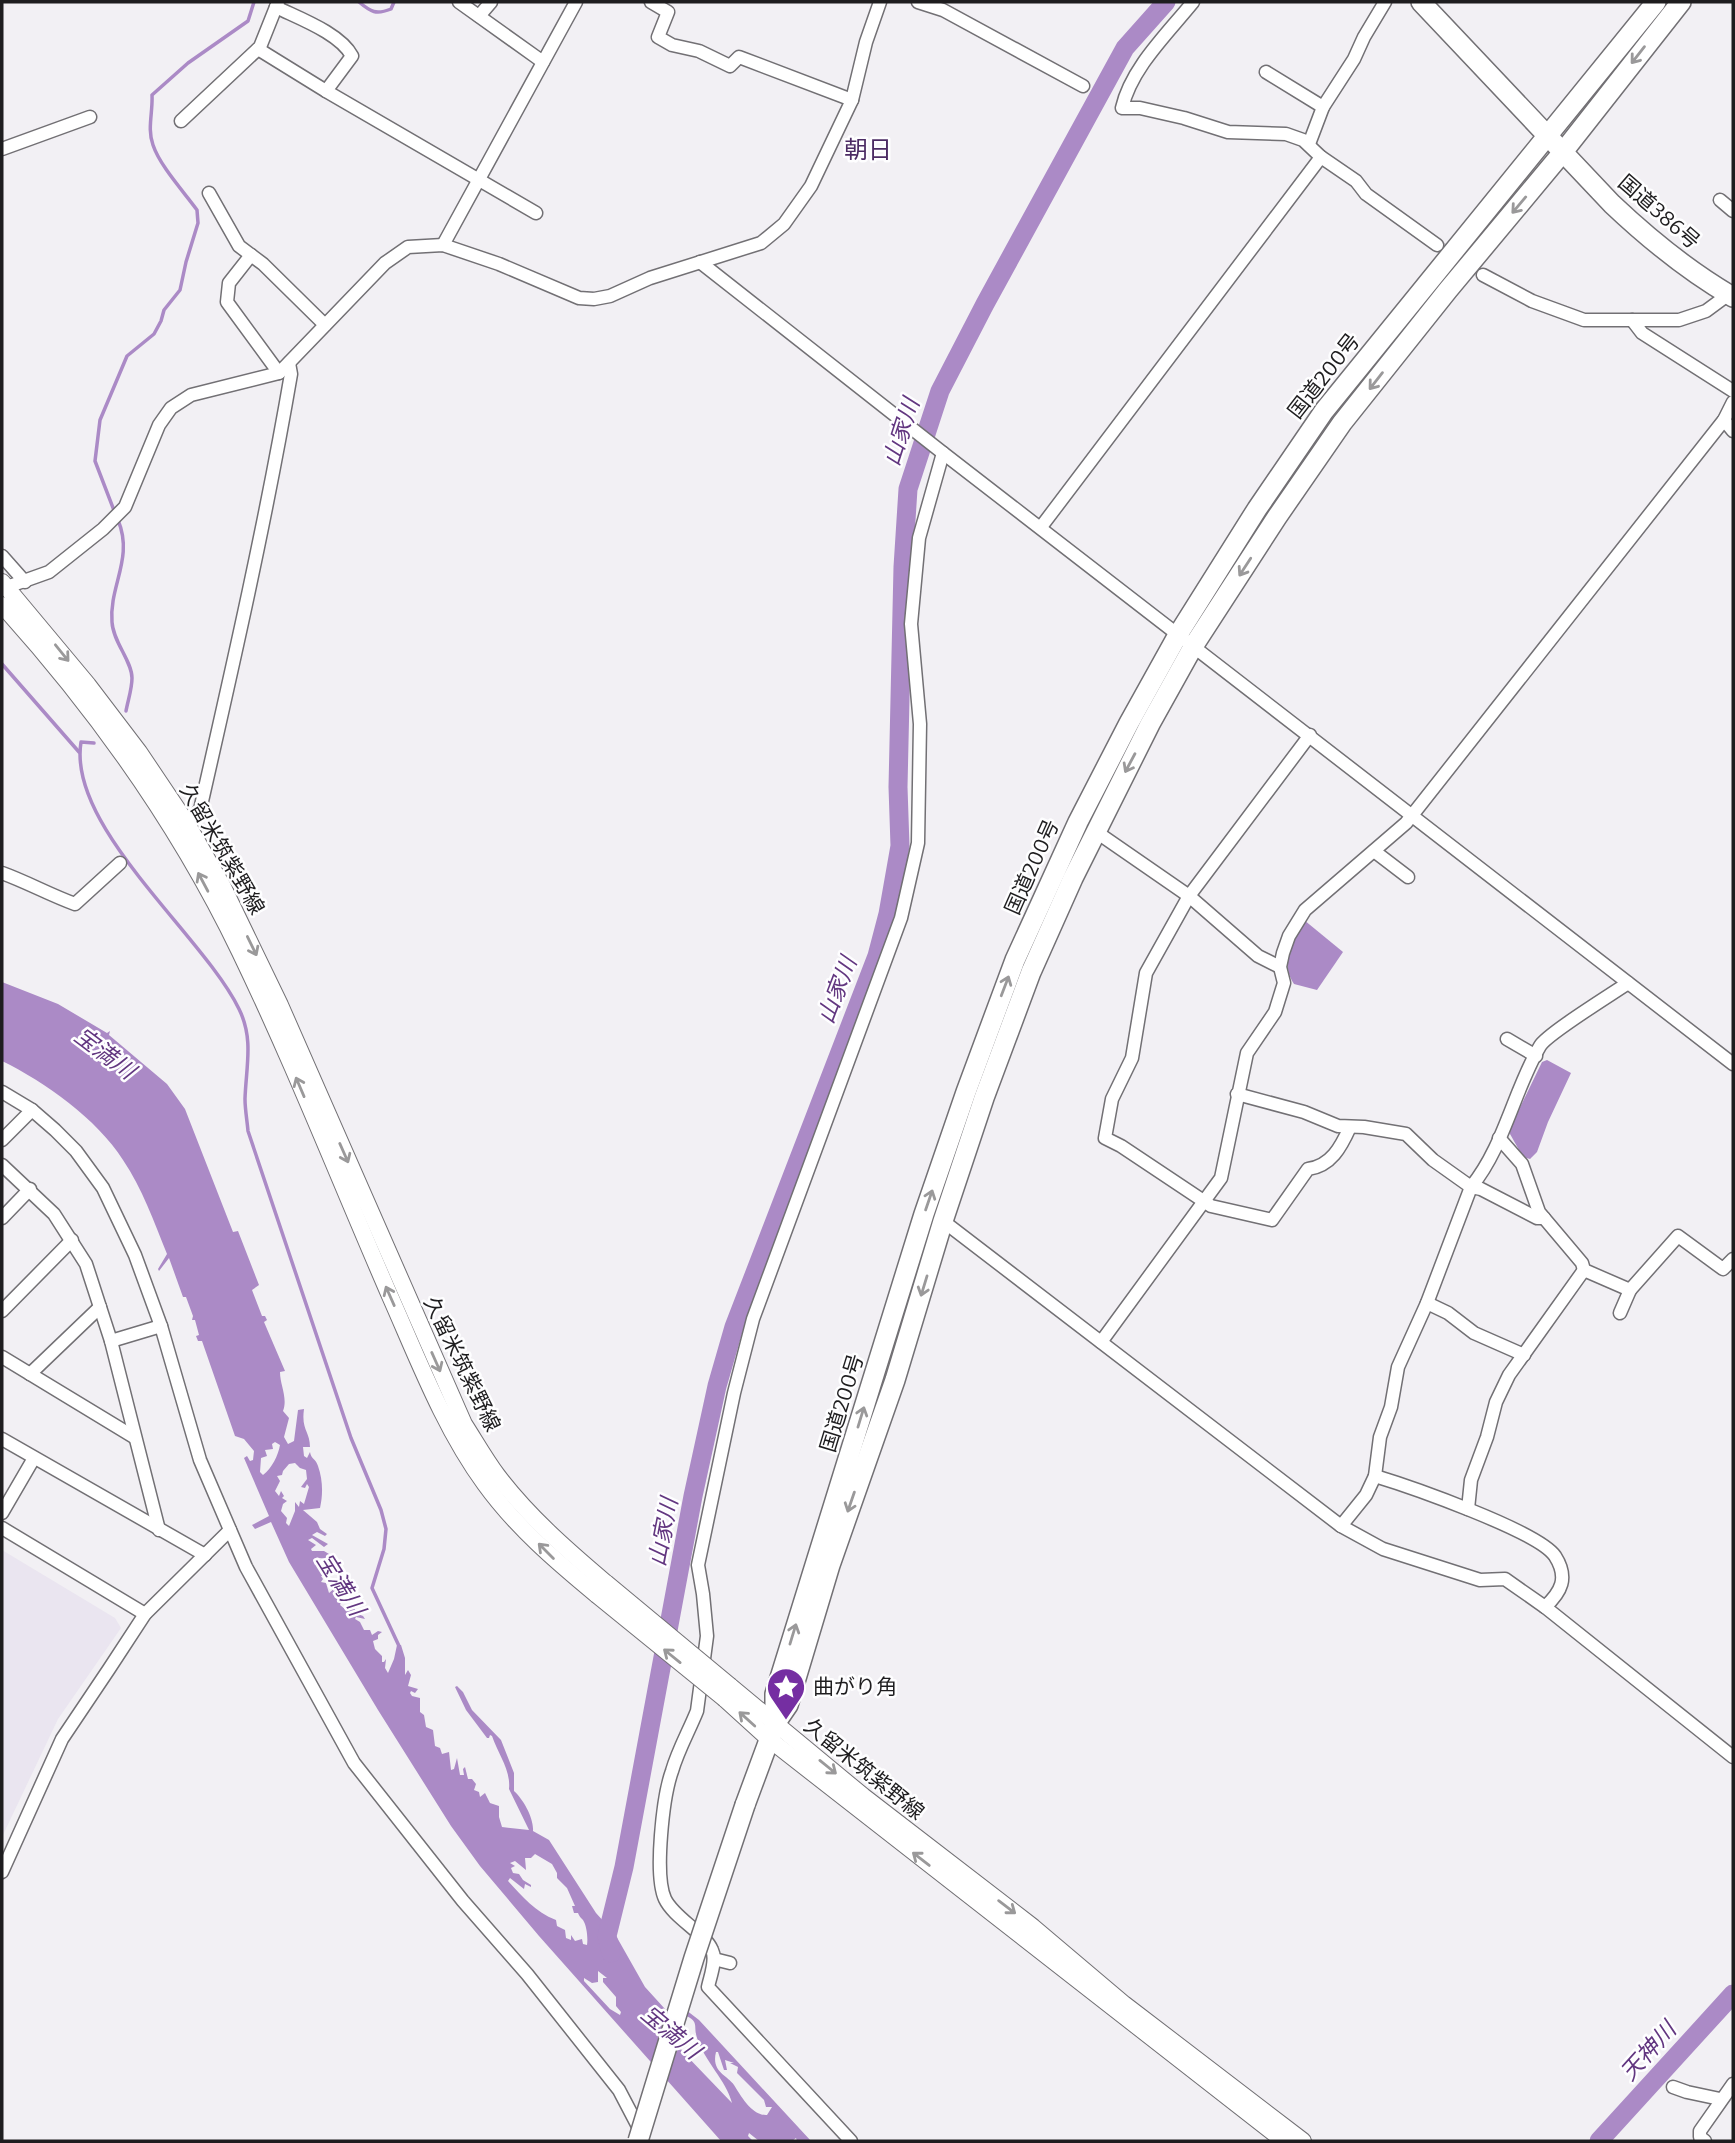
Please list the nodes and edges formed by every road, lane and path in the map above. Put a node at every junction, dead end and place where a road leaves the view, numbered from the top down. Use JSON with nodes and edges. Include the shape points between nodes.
{"nodes":[{"id":1,"x":460,"y":2,"type":"edge"},
{"id":2,"x":491,"y":2,"type":"edge"},
{"id":3,"x":576,"y":2,"type":"edge"},
{"id":4,"x":651,"y":2,"type":"edge"},
{"id":5,"x":880,"y":2,"type":"edge"},
{"id":6,"x":918,"y":2,"type":"edge"},
{"id":7,"x":1193,"y":2,"type":"edge"},
{"id":8,"x":1385,"y":2,"type":"edge"},
{"id":9,"x":1421,"y":2,"type":"edge"},
{"id":10,"x":1656,"y":2,"type":"edge"},
{"id":11,"x":1681,"y":2,"type":"edge"},
{"id":12,"x":277,"y":4,"type":"edge"},
{"id":13,"x":479,"y":16,"type":"junction"},
{"id":14,"x":258,"y":49,"type":"junction"},
{"id":15,"x":542,"y":62,"type":"junction"},
{"id":16,"x":1266,"y":72,"type":"dead end"},
{"id":17,"x":1083,"y":86,"type":"dead end"},
{"id":18,"x":326,"y":91,"type":"junction"},
{"id":19,"x":852,"y":100,"type":"junction"},
{"id":20,"x":1323,"y":107,"type":"junction"},
{"id":21,"x":90,"y":117,"type":"dead end"},
{"id":22,"x":181,"y":121,"type":"dead end"},
{"id":23,"x":1548,"y":135,"type":"junction"},
{"id":24,"x":1309,"y":144,"type":"junction"},
{"id":25,"x":2,"y":149,"type":"edge"},
{"id":26,"x":1563,"y":152,"type":"junction"},
{"id":27,"x":1321,"y":157,"type":"junction"},
{"id":28,"x":477,"y":179,"type":"junction"},
{"id":29,"x":209,"y":193,"type":"dead end"},
{"id":30,"x":1720,"y":200,"type":"dead end"},
{"id":31,"x":1733,"y":211,"type":"edge"},
{"id":32,"x":536,"y":213,"type":"dead end"},
{"id":33,"x":443,"y":245,"type":"junction"},
{"id":34,"x":1437,"y":245,"type":"tunnel mouth"},
{"id":35,"x":251,"y":255,"type":"junction"},
{"id":36,"x":700,"y":262,"type":"junction"},
{"id":37,"x":1483,"y":275,"type":"tunnel mouth"},
{"id":38,"x":1731,"y":296,"type":"edge"},
{"id":39,"x":1632,"y":320,"type":"junction"},
{"id":40,"x":325,"y":325,"type":"junction"},
{"id":41,"x":289,"y":363,"type":"junction"},
{"id":42,"x":279,"y":373,"type":"junction"},
{"id":43,"x":1733,"y":391,"type":"edge"},
{"id":44,"x":1733,"y":402,"type":"edge"},
{"id":45,"x":1724,"y":420,"type":"junction"},
{"id":46,"x":1733,"y":431,"type":"edge"},
{"id":47,"x":943,"y":453,"type":"junction"},
{"id":48,"x":1041,"y":527,"type":"junction"},
{"id":49,"x":2,"y":556,"type":"edge"},
{"id":50,"x":25,"y":582,"type":"junction"},
{"id":51,"x":4,"y":585,"type":"edge"},
{"id":52,"x":2,"y":605,"type":"edge"},
{"id":53,"x":1186,"y":639,"type":"junction"},
{"id":54,"x":1310,"y":735,"type":"junction"},
{"id":55,"x":1412,"y":816,"type":"junction"},
{"id":56,"x":186,"y":822,"type":"junction"},
{"id":57,"x":1095,"y":831,"type":"junction"},
{"id":58,"x":1374,"y":851,"type":"junction"},
{"id":59,"x":120,"y":863,"type":"dead end"},
{"id":60,"x":2,"y":873,"type":"edge"},
{"id":61,"x":1408,"y":877,"type":"dead end"},
{"id":62,"x":1189,"y":896,"type":"junction"},
{"id":63,"x":1280,"y":967,"type":"junction"},
{"id":64,"x":1628,"y":983,"type":"junction"},
{"id":65,"x":1507,"y":1039,"type":"dead end"},
{"id":66,"x":1536,"y":1056,"type":"junction"},
{"id":67,"x":1733,"y":1064,"type":"edge"},
{"id":68,"x":2,"y":1092,"type":"edge"},
{"id":69,"x":1237,"y":1094,"type":"junction"},
{"id":70,"x":32,"y":1110,"type":"junction"},
{"id":71,"x":1350,"y":1127,"type":"junction"},
{"id":72,"x":1499,"y":1138,"type":"junction"},
{"id":73,"x":2,"y":1140,"type":"edge"},
{"id":74,"x":2,"y":1165,"type":"edge"},
{"id":75,"x":1471,"y":1187,"type":"junction"},
{"id":76,"x":30,"y":1189,"type":"junction"},
{"id":77,"x":1205,"y":1202,"type":"junction"},
{"id":78,"x":2,"y":1218,"type":"edge"},
{"id":79,"x":1544,"y":1218,"type":"junction"},
{"id":80,"x":943,"y":1221,"type":"junction"},
{"id":81,"x":72,"y":1240,"type":"junction"},
{"id":82,"x":1733,"y":1259,"type":"edge"},
{"id":83,"x":1584,"y":1270,"type":"junction"},
{"id":84,"x":1630,"y":1290,"type":"junction"},
{"id":85,"x":1427,"y":1303,"type":"junction"},
{"id":86,"x":100,"y":1307,"type":"junction"},
{"id":87,"x":2,"y":1311,"type":"edge"},
{"id":88,"x":1620,"y":1313,"type":"dead end"},
{"id":89,"x":161,"y":1326,"type":"junction"},
{"id":90,"x":111,"y":1341,"type":"junction"},
{"id":91,"x":1101,"y":1342,"type":"junction"},
{"id":92,"x":1524,"y":1355,"type":"junction"},
{"id":93,"x":2,"y":1357,"type":"edge"},
{"id":94,"x":30,"y":1374,"type":"junction"},
{"id":95,"x":134,"y":1437,"type":"junction"},
{"id":96,"x":2,"y":1439,"type":"edge"},
{"id":97,"x":34,"y":1458,"type":"junction"},
{"id":98,"x":1375,"y":1476,"type":"junction"},
{"id":99,"x":1468,"y":1509,"type":"junction"},
{"id":100,"x":2,"y":1513,"type":"edge"},
{"id":101,"x":1341,"y":1526,"type":"junction"},
{"id":102,"x":2,"y":1528,"type":"edge"},
{"id":103,"x":159,"y":1530,"type":"junction"},
{"id":104,"x":230,"y":1530,"type":"junction"},
{"id":105,"x":205,"y":1555,"type":"junction"},
{"id":106,"x":602,"y":1589,"type":"junction"},
{"id":107,"x":1545,"y":1607,"type":"junction"},
{"id":108,"x":145,"y":1614,"type":"junction"},
{"id":109,"x":772,"y":1732,"type":"junction"},
{"id":110,"x":1733,"y":1757,"type":"edge"},
{"id":111,"x":2,"y":1872,"type":"edge"},
{"id":112,"x":714,"y":1959,"type":"junction"},
{"id":113,"x":730,"y":1963,"type":"dead end"},
{"id":114,"x":1733,"y":2084,"type":"edge"},
{"id":115,"x":1673,"y":2087,"type":"dead end"},
{"id":116,"x":1720,"y":2099,"type":"junction"},
{"id":117,"x":638,"y":2141,"type":"edge"},
{"id":118,"x":646,"y":2141,"type":"edge"},
{"id":119,"x":850,"y":2141,"type":"edge"},
{"id":120,"x":1284,"y":2141,"type":"edge"},
{"id":121,"x":1303,"y":2141,"type":"edge"},
{"id":122,"x":1705,"y":2141,"type":"edge"}],
"edges":[{"from":1,"to":13,"type":"street"},
{"from":2,"to":13,"type":"street"},
{"from":3,"to":15,"type":"street"},
{"from":4,"to":19,"type":"street","via":[[668,12],[658,37],[672,45],[699,51],[730,66],[739,57]]},
{"from":5,"to":19,"type":"street"},
{"from":6,"to":17,"type":"street","via":[[943,10]]},
{"from":7,"to":24,"type":"street","via":[[1135,77],[1122,108],[1140,108],[1228,132],[1286,134]]},
{"from":8,"to":20,"type":"street"},
{"from":9,"to":23,"type":"highway"},
{"from":10,"to":23,"type":"highway","name":"国道200号"},
{"from":11,"to":26,"type":"highway","name":"国道200号","one_way":true},
{"from":12,"to":14,"type":"street"},
{"from":12,"to":18,"type":"street","via":[[349,49],[352,55]]},
{"from":13,"to":15,"type":"street"},
{"from":14,"to":18,"type":"street"},
{"from":14,"to":22,"type":"street"},
{"from":15,"to":28,"type":"street"},
{"from":16,"to":20,"type":"street"},
{"from":18,"to":28,"type":"street"},
{"from":19,"to":36,"type":"street","via":[[811,186],[784,224],[761,243]]},
{"from":20,"to":24,"type":"street"},
{"from":21,"to":25,"type":"street"},
{"from":23,"to":26,"type":"highway"},
{"from":23,"to":53,"type":"highway","name":"国道200号","via":[[1324,411],[1257,509]]},
{"from":24,"to":27,"type":"street"},
{"from":26,"to":38,"type":"highway","name":"国道386号","via":[[1644,234]]},
{"from":26,"to":53,"type":"highway","name":"国道200号","one_way":true,"via":[[1342,423]]},
{"from":27,"to":34,"type":"street"},
{"from":27,"to":48,"type":"street"},
{"from":28,"to":32,"type":"street"},
{"from":28,"to":33,"type":"street"},
{"from":29,"to":35,"type":"street","via":[[239,246]]},
{"from":30,"to":31,"type":"street"},
{"from":33,"to":36,"type":"street","via":[[579,298],[594,299]]},
{"from":33,"to":40,"type":"street","via":[[408,247],[385,263]]},
{"from":35,"to":40,"type":"street"},
{"from":35,"to":42,"type":"street","via":[[229,283],[227,302]]},
{"from":36,"to":47,"type":"street"},
{"from":37,"to":39,"type":"street","via":[[1562,314],[1584,320]]},
{"from":38,"to":39,"type":"street","via":[[1679,320]]},
{"from":39,"to":43,"type":"street","via":[[1642,333]]},
{"from":40,"to":41,"type":"street"},
{"from":41,"to":42,"type":"street"},
{"from":41,"to":56,"type":"street","via":[[291,374],[271,487],[243,620],[200,810]]},
{"from":42,"to":50,"type":"street","via":[[191,395],[171,408],[159,425],[125,507],[49,572]]},
{"from":44,"to":45,"type":"street"},
{"from":45,"to":46,"type":"street"},
{"from":45,"to":55,"type":"street"},
{"from":47,"to":48,"type":"street"},
{"from":47,"to":112,"type":"street","via":[[919,538],[911,625],[920,724],[918,843],[901,918],[753,1319],[698,1565],[707,1636],[697,1711],[668,1783],[661,1880],[665,1898],[712,1949]]},
{"from":48,"to":53,"type":"street"},
{"from":49,"to":50,"type":"street"},
{"from":50,"to":51,"type":"street"},
{"from":51,"to":56,"type":"main road","name":"久留米筑紫野線","one_way":true,"via":[[125,733]]},
{"from":106,"to":52,"type":"main road","name":"久留米筑紫野線","one_way":true,"via":[[549,1555],[485,1485],[452,1431],[239,950],[197,870],[133,768]]},
{"from":53,"to":54,"type":"street"},
{"from":53,"to":57,"type":"highway","name":"国道200号","one_way":true},
{"from":109,"to":53,"type":"highway","name":"国道200号","one_way":true,"via":[[775,1694],[924,1214],[1015,960],[1077,822],[1129,723]]},
{"from":54,"to":55,"type":"street"},
{"from":54,"to":62,"type":"street"},
{"from":55,"to":58,"type":"street"},
{"from":55,"to":64,"type":"street"},
{"from":56,"to":106,"type":"main road","name":"久留米筑紫野線","one_way":true,"via":[[280,1005],[464,1424],[524,1508]]},
{"from":57,"to":62,"type":"street"},
{"from":57,"to":80,"type":"highway","name":"国道200号","via":[[1031,972]]},
{"from":58,"to":61,"type":"street"},
{"from":58,"to":63,"type":"street","via":[[1306,911],[1289,936]]},
{"from":59,"to":60,"type":"street","via":[[75,904]]},
{"from":62,"to":63,"type":"street","via":[[1258,956]]},
{"from":62,"to":77,"type":"street","via":[[1146,973],[1132,1058],[1112,1099],[1105,1138]]},
{"from":63,"to":69,"type":"street","via":[[1283,992],[1275,1013],[1247,1054]]},
{"from":64,"to":66,"type":"street","via":[[1541,1044]]},
{"from":64,"to":67,"type":"street"},
{"from":65,"to":66,"type":"street"},
{"from":66,"to":72,"type":"street"},
{"from":68,"to":70,"type":"street"},
{"from":69,"to":71,"type":"street"},
{"from":69,"to":77,"type":"street","via":[[1221,1178]]},
{"from":70,"to":73,"type":"street"},
{"from":70,"to":89,"type":"street","via":[[76,1151],[103,1188],[135,1255]]},
{"from":71,"to":75,"type":"street","via":[[1406,1134]]},
{"from":71,"to":77,"type":"street","via":[[1338,1152],[1318,1168],[1308,1169],[1272,1220]]},
{"from":72,"to":75,"type":"street"},
{"from":72,"to":79,"type":"street","via":[[1522,1164]]},
{"from":74,"to":76,"type":"street"},
{"from":75,"to":79,"type":"street"},
{"from":75,"to":85,"type":"street"},
{"from":76,"to":78,"type":"street"},
{"from":76,"to":81,"type":"street"},
{"from":77,"to":91,"type":"street"},
{"from":79,"to":83,"type":"street"},
{"from":80,"to":91,"type":"street"},
{"from":80,"to":109,"type":"highway","name":"国道200号","one_way":true,"via":[[788,1705]]},
{"from":81,"to":86,"type":"street","via":[[86,1264]]},
{"from":81,"to":87,"type":"street"},
{"from":82,"to":84,"type":"street","via":[[1723,1269],[1678,1236]]},
{"from":83,"to":84,"type":"street"},
{"from":83,"to":92,"type":"street"},
{"from":84,"to":88,"type":"street"},
{"from":85,"to":92,"type":"street","via":[[1474,1333]]},
{"from":85,"to":98,"type":"street","via":[[1398,1367]]},
{"from":86,"to":90,"type":"street"},
{"from":86,"to":94,"type":"street"},
{"from":89,"to":90,"type":"street"},
{"from":89,"to":104,"type":"street","via":[[200,1460]]},
{"from":90,"to":95,"type":"street"},
{"from":91,"to":101,"type":"street"},
{"from":92,"to":99,"type":"street","via":[[1496,1402],[1471,1480]]},
{"from":93,"to":94,"type":"street"},
{"from":94,"to":95,"type":"street"},
{"from":95,"to":103,"type":"street"},
{"from":96,"to":97,"type":"street"},
{"from":97,"to":100,"type":"street"},
{"from":97,"to":103,"type":"street"},
{"from":98,"to":99,"type":"street"},
{"from":98,"to":101,"type":"street"},
{"from":99,"to":107,"type":"street","via":[[1543,1545],[1555,1556],[1562,1586]]},
{"from":101,"to":107,"type":"street","via":[[1383,1549],[1480,1580],[1505,1579]]},
{"from":102,"to":108,"type":"street"},
{"from":103,"to":105,"type":"street"},
{"from":104,"to":105,"type":"street"},
{"from":104,"to":118,"type":"street","via":[[354,1763],[619,2090]]},
{"from":105,"to":108,"type":"street"},
{"from":106,"to":109,"type":"main road","name":"久留米筑紫野線","bridge":true},
{"from":107,"to":110,"type":"street"},
{"from":108,"to":111,"type":"street","via":[[62,1739]]},
{"from":109,"to":117,"type":"highway","name":"国道200号","bridge":true,"via":[[694,1958]]},
{"from":120,"to":109,"type":"main road","name":"久留米筑紫野線","one_way":true,"via":[[1013,1931]]},
{"from":109,"to":121,"type":"main road","name":"久留米筑紫野線","one_way":true,"via":[[1033,1927],[1124,2004]]},
{"from":112,"to":113,"type":"street"},
{"from":112,"to":119,"type":"street","via":[[708,1987]]},
{"from":114,"to":116,"type":"street"},
{"from":115,"to":116,"type":"street"},
{"from":116,"to":122,"type":"street","via":[[1700,2131]]}]}
